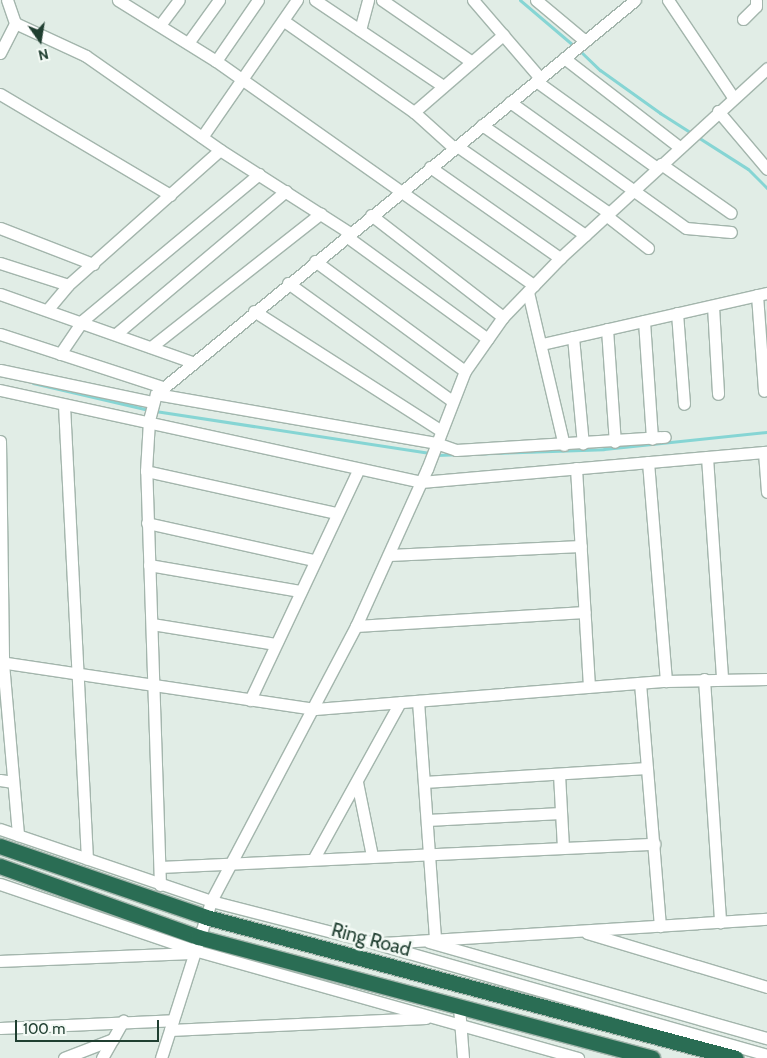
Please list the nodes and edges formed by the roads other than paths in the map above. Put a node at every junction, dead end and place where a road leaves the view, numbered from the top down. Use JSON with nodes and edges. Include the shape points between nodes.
{"nodes":[{"id":1,"x":7,"y":0,"type":"edge"},
{"id":2,"x":118,"y":0,"type":"edge"},
{"id":3,"x":179,"y":0,"type":"edge"},
{"id":4,"x":219,"y":0,"type":"edge"},
{"id":5,"x":258,"y":0,"type":"edge"},
{"id":6,"x":298,"y":0,"type":"edge"},
{"id":7,"x":315,"y":0,"type":"edge"},
{"id":8,"x":368,"y":0,"type":"edge"},
{"id":9,"x":382,"y":0,"type":"edge"},
{"id":10,"x":473,"y":0,"type":"edge"},
{"id":11,"x":634,"y":0,"type":"edge"},
{"id":12,"x":668,"y":0,"type":"edge"},
{"id":13,"x":756,"y":0,"type":"edge"},
{"id":14,"x":541,"y":2,"type":"edge"},
{"id":15,"x":134,"y":3,"type":"edge"},
{"id":16,"x":743,"y":19,"type":"dead end"},
{"id":17,"x":284,"y":21,"type":"junction"},
{"id":18,"x":15,"y":23,"type":"junction"},
{"id":19,"x":160,"y":25,"type":"junction"},
{"id":20,"x":360,"y":30,"type":"junction"},
{"id":21,"x":503,"y":35,"type":"junction"},
{"id":22,"x":584,"y":42,"type":"junction"},
{"id":23,"x":188,"y":43,"type":"junction"},
{"id":24,"x":0,"y":53,"type":"edge"},
{"id":25,"x":566,"y":56,"type":"junction"},
{"id":26,"x":216,"y":62,"type":"junction"},
{"id":27,"x":472,"y":62,"type":"junction"},
{"id":28,"x":767,"y":68,"type":"edge"},
{"id":29,"x":241,"y":79,"type":"junction"},
{"id":30,"x":538,"y":79,"type":"junction"},
{"id":31,"x":444,"y":86,"type":"junction"},
{"id":32,"x":0,"y":94,"type":"edge"},
{"id":33,"x":734,"y":97,"type":"junction"},
{"id":34,"x":510,"y":102,"type":"junction"},
{"id":35,"x":718,"y":111,"type":"junction"},
{"id":36,"x":414,"y":112,"type":"junction"},
{"id":37,"x":482,"y":125,"type":"junction"},
{"id":38,"x":202,"y":137,"type":"junction"},
{"id":39,"x":682,"y":144,"type":"junction"},
{"id":40,"x":455,"y":147,"type":"junction"},
{"id":41,"x":220,"y":150,"type":"junction"},
{"id":42,"x":659,"y":166,"type":"junction"},
{"id":43,"x":430,"y":167,"type":"junction"},
{"id":44,"x":767,"y":169,"type":"edge"},
{"id":45,"x":258,"y":174,"type":"junction"},
{"id":46,"x":635,"y":189,"type":"junction"},
{"id":47,"x":286,"y":191,"type":"junction"},
{"id":48,"x":400,"y":192,"type":"junction"},
{"id":49,"x":170,"y":195,"type":"junction"},
{"id":50,"x":321,"y":213,"type":"junction"},
{"id":51,"x":731,"y":213,"type":"dead end"},
{"id":52,"x":608,"y":214,"type":"junction"},
{"id":53,"x":371,"y":215,"type":"junction"},
{"id":54,"x":0,"y":228,"type":"edge"},
{"id":55,"x":731,"y":232,"type":"dead end"},
{"id":56,"x":348,"y":235,"type":"junction"},
{"id":57,"x":585,"y":235,"type":"junction"},
{"id":58,"x":648,"y":248,"type":"dead end"},
{"id":59,"x":560,"y":258,"type":"junction"},
{"id":60,"x":315,"y":261,"type":"junction"},
{"id":61,"x":0,"y":263,"type":"edge"},
{"id":62,"x":93,"y":264,"type":"junction"},
{"id":63,"x":288,"y":283,"type":"junction"},
{"id":64,"x":68,"y":285,"type":"junction"},
{"id":65,"x":531,"y":288,"type":"junction"},
{"id":66,"x":0,"y":294,"type":"edge"},
{"id":67,"x":762,"y":294,"type":"edge"},
{"id":68,"x":713,"y":306,"type":"junction"},
{"id":69,"x":48,"y":309,"type":"junction"},
{"id":70,"x":254,"y":311,"type":"junction"},
{"id":71,"x":677,"y":313,"type":"junction"},
{"id":72,"x":503,"y":317,"type":"junction"},
{"id":73,"x":82,"y":321,"type":"junction"},
{"id":74,"x":644,"y":321,"type":"junction"},
{"id":75,"x":607,"y":329,"type":"junction"},
{"id":76,"x":0,"y":334,"type":"edge"},
{"id":77,"x":116,"y":334,"type":"junction"},
{"id":78,"x":573,"y":337,"type":"junction"},
{"id":79,"x":488,"y":339,"type":"junction"},
{"id":80,"x":542,"y":344,"type":"junction"},
{"id":81,"x":151,"y":347,"type":"junction"},
{"id":82,"x":60,"y":354,"type":"junction"},
{"id":83,"x":192,"y":362,"type":"junction"},
{"id":84,"x":0,"y":370,"type":"edge"},
{"id":85,"x":465,"y":371,"type":"junction"},
{"id":86,"x":0,"y":390,"type":"edge"},
{"id":87,"x":764,"y":391,"type":"dead end"},
{"id":88,"x":718,"y":394,"type":"dead end"},
{"id":89,"x":452,"y":401,"type":"junction"},
{"id":90,"x":153,"y":404,"type":"junction"},
{"id":91,"x":684,"y":404,"type":"dead end"},
{"id":92,"x":64,"y":405,"type":"junction"},
{"id":93,"x":440,"y":430,"type":"junction"},
{"id":94,"x":665,"y":438,"type":"dead end"},
{"id":95,"x":652,"y":439,"type":"junction"},
{"id":96,"x":0,"y":441,"type":"edge"},
{"id":97,"x":615,"y":442,"type":"junction"},
{"id":98,"x":583,"y":444,"type":"junction"},
{"id":99,"x":564,"y":445,"type":"junction"},
{"id":100,"x":435,"y":446,"type":"junction"},
{"id":101,"x":766,"y":452,"type":"edge"},
{"id":102,"x":707,"y":457,"type":"junction"},
{"id":103,"x":648,"y":462,"type":"junction"},
{"id":104,"x":576,"y":468,"type":"junction"},
{"id":105,"x":358,"y":470,"type":"junction"},
{"id":106,"x":146,"y":472,"type":"junction"},
{"id":107,"x":421,"y":482,"type":"junction"},
{"id":108,"x":767,"y":492,"type":"edge"},
{"id":109,"x":335,"y":513,"type":"junction"},
{"id":110,"x":147,"y":523,"type":"junction"},
{"id":111,"x":1,"y":536,"type":"edge"},
{"id":112,"x":581,"y":546,"type":"junction"},
{"id":113,"x":389,"y":555,"type":"junction"},
{"id":114,"x":314,"y":560,"type":"junction"},
{"id":115,"x":149,"y":565,"type":"junction"},
{"id":116,"x":300,"y":591,"type":"junction"},
{"id":117,"x":1,"y":595,"type":"edge"},
{"id":118,"x":585,"y":612,"type":"junction"},
{"id":119,"x":152,"y":624,"type":"junction"},
{"id":120,"x":356,"y":626,"type":"junction"},
{"id":121,"x":276,"y":644,"type":"junction"},
{"id":122,"x":2,"y":662,"type":"edge"},
{"id":123,"x":79,"y":675,"type":"junction"},
{"id":124,"x":722,"y":678,"type":"junction"},
{"id":125,"x":704,"y":679,"type":"junction"},
{"id":126,"x":767,"y":679,"type":"edge"},
{"id":127,"x":666,"y":681,"type":"junction"},
{"id":128,"x":640,"y":683,"type":"junction"},
{"id":129,"x":154,"y":686,"type":"junction"},
{"id":130,"x":589,"y":687,"type":"junction"},
{"id":131,"x":250,"y":700,"type":"junction"},
{"id":132,"x":418,"y":701,"type":"junction"},
{"id":133,"x":400,"y":702,"type":"junction"},
{"id":134,"x":315,"y":709,"type":"junction"},
{"id":135,"x":5,"y":724,"type":"edge"},
{"id":136,"x":647,"y":768,"type":"junction"},
{"id":137,"x":559,"y":774,"type":"junction"},
{"id":138,"x":0,"y":780,"type":"edge"},
{"id":139,"x":14,"y":782,"type":"junction"},
{"id":140,"x":357,"y":782,"type":"junction"},
{"id":141,"x":424,"y":782,"type":"junction"},
{"id":142,"x":561,"y":813,"type":"junction"},
{"id":143,"x":427,"y":820,"type":"junction"},
{"id":144,"x":0,"y":829,"type":"edge"},
{"id":145,"x":18,"y":835,"type":"junction"},
{"id":146,"x":654,"y":844,"type":"junction"},
{"id":147,"x":0,"y":846,"type":"edge"},
{"id":148,"x":563,"y":848,"type":"junction"},
{"id":149,"x":429,"y":853,"type":"junction"},
{"id":150,"x":372,"y":856,"type":"junction"},
{"id":151,"x":87,"y":858,"type":"junction"},
{"id":152,"x":314,"y":858,"type":"junction"},
{"id":153,"x":231,"y":865,"type":"junction"},
{"id":154,"x":0,"y":866,"type":"edge"},
{"id":155,"x":160,"y":867,"type":"junction"},
{"id":156,"x":0,"y":884,"type":"edge"},
{"id":157,"x":160,"y":885,"type":"junction"},
{"id":158,"x":212,"y":901,"type":"junction"},
{"id":159,"x":206,"y":917,"type":"junction"},
{"id":160,"x":767,"y":919,"type":"edge"},
{"id":161,"x":720,"y":922,"type":"junction"},
{"id":162,"x":660,"y":926,"type":"junction"},
{"id":163,"x":580,"y":930,"type":"junction"},
{"id":164,"x":435,"y":939,"type":"junction"},
{"id":165,"x":422,"y":940,"type":"junction"},
{"id":166,"x":374,"y":943,"type":"junction"},
{"id":167,"x":195,"y":947,"type":"junction"},
{"id":168,"x":0,"y":961,"type":"edge"},
{"id":169,"x":767,"y":987,"type":"edge"},
{"id":170,"x":459,"y":1008,"type":"junction"},
{"id":171,"x":435,"y":1017,"type":"junction"},
{"id":172,"x":123,"y":1022,"type":"junction"},
{"id":173,"x":171,"y":1025,"type":"junction"},
{"id":174,"x":460,"y":1025,"type":"junction"},
{"id":175,"x":0,"y":1028,"type":"edge"},
{"id":176,"x":767,"y":1038,"type":"edge"},
{"id":177,"x":113,"y":1039,"type":"junction"},
{"id":178,"x":532,"y":1045,"type":"junction"},
{"id":179,"x":767,"y":1055,"type":"edge"},
{"id":180,"x":64,"y":1058,"type":"edge"},
{"id":181,"x":102,"y":1058,"type":"edge"},
{"id":182,"x":161,"y":1058,"type":"edge"},
{"id":183,"x":463,"y":1058,"type":"edge"},
{"id":184,"x":534,"y":1058,"type":"edge"},
{"id":185,"x":578,"y":1058,"type":"edge"},
{"id":186,"x":652,"y":1058,"type":"edge"},
{"id":187,"x":736,"y":1058,"type":"edge"}],
"edges":[{"from":1,"to":18,"type":"street"},
{"from":2,"to":15,"type":"street"},
{"from":3,"to":19,"type":"street"},
{"from":4,"to":23,"type":"street"},
{"from":5,"to":26,"type":"street"},
{"from":6,"to":17,"type":"street"},
{"from":7,"to":20,"type":"street"},
{"from":8,"to":20,"type":"street"},
{"from":9,"to":27,"type":"street"},
{"from":10,"to":21,"type":"street"},
{"from":11,"to":22,"type":"street"},
{"from":12,"to":33,"type":"street"},
{"from":13,"to":16,"type":"street","via":[[756,6]]},
{"from":14,"to":22,"type":"street"},
{"from":15,"to":19,"type":"street"},
{"from":17,"to":29,"type":"street"},
{"from":17,"to":36,"type":"street"},
{"from":18,"to":24,"type":"street"},
{"from":18,"to":38,"type":"street","via":[[86,56]]},
{"from":19,"to":23,"type":"street"},
{"from":20,"to":31,"type":"street"},
{"from":21,"to":27,"type":"street"},
{"from":21,"to":30,"type":"street"},
{"from":22,"to":25,"type":"street"},
{"from":23,"to":26,"type":"street"},
{"from":25,"to":30,"type":"street"},
{"from":25,"to":39,"type":"street"},
{"from":26,"to":29,"type":"street"},
{"from":27,"to":31,"type":"street"},
{"from":28,"to":33,"type":"street"},
{"from":29,"to":38,"type":"street"},
{"from":29,"to":48,"type":"street"},
{"from":30,"to":34,"type":"street"},
{"from":30,"to":42,"type":"street"},
{"from":31,"to":36,"type":"street"},
{"from":32,"to":49,"type":"street"},
{"from":33,"to":35,"type":"street"},
{"from":34,"to":37,"type":"street"},
{"from":34,"to":46,"type":"street"},
{"from":35,"to":39,"type":"street"},
{"from":35,"to":44,"type":"street"},
{"from":36,"to":40,"type":"street"},
{"from":37,"to":40,"type":"street"},
{"from":37,"to":52,"type":"street"},
{"from":38,"to":41,"type":"street"},
{"from":39,"to":42,"type":"street"},
{"from":40,"to":43,"type":"street"},
{"from":40,"to":57,"type":"street"},
{"from":41,"to":45,"type":"street"},
{"from":41,"to":49,"type":"street"},
{"from":42,"to":46,"type":"street"},
{"from":42,"to":51,"type":"street"},
{"from":43,"to":48,"type":"street"},
{"from":43,"to":59,"type":"street"},
{"from":45,"to":47,"type":"street"},
{"from":45,"to":73,"type":"street"},
{"from":46,"to":52,"type":"street"},
{"from":46,"to":55,"type":"street","via":[[686,228]]},
{"from":47,"to":50,"type":"street"},
{"from":47,"to":77,"type":"street"},
{"from":48,"to":53,"type":"street"},
{"from":48,"to":65,"type":"street"},
{"from":49,"to":62,"type":"street"},
{"from":50,"to":56,"type":"street"},
{"from":50,"to":81,"type":"street"},
{"from":52,"to":57,"type":"street"},
{"from":52,"to":58,"type":"street"},
{"from":53,"to":56,"type":"street"},
{"from":53,"to":72,"type":"street"},
{"from":54,"to":62,"type":"street"},
{"from":56,"to":60,"type":"street"},
{"from":56,"to":79,"type":"street"},
{"from":57,"to":59,"type":"street"},
{"from":59,"to":65,"type":"street"},
{"from":60,"to":63,"type":"street"},
{"from":60,"to":85,"type":"street"},
{"from":61,"to":64,"type":"street"},
{"from":62,"to":64,"type":"street"},
{"from":63,"to":70,"type":"street"},
{"from":63,"to":89,"type":"street"},
{"from":64,"to":69,"type":"street"},
{"from":65,"to":72,"type":"street"},
{"from":65,"to":80,"type":"street"},
{"from":66,"to":69,"type":"street"},
{"from":67,"to":68,"type":"street"},
{"from":67,"to":87,"type":"street"},
{"from":68,"to":71,"type":"street"},
{"from":68,"to":88,"type":"street"},
{"from":69,"to":73,"type":"street"},
{"from":70,"to":83,"type":"street"},
{"from":70,"to":93,"type":"street"},
{"from":71,"to":74,"type":"street"},
{"from":71,"to":91,"type":"street"},
{"from":72,"to":79,"type":"street"},
{"from":73,"to":77,"type":"street"},
{"from":73,"to":82,"type":"street"},
{"from":74,"to":75,"type":"street"},
{"from":74,"to":95,"type":"street"},
{"from":75,"to":78,"type":"street"},
{"from":75,"to":97,"type":"street"},
{"from":76,"to":82,"type":"street"},
{"from":77,"to":81,"type":"street"},
{"from":78,"to":80,"type":"street"},
{"from":78,"to":98,"type":"street"},
{"from":79,"to":85,"type":"street"},
{"from":80,"to":99,"type":"street"},
{"from":81,"to":83,"type":"street"},
{"from":82,"to":90,"type":"street"},
{"from":83,"to":90,"type":"street"},
{"from":84,"to":90,"type":"street"},
{"from":85,"to":89,"type":"street"},
{"from":86,"to":92,"type":"street"},
{"from":89,"to":93,"type":"street"},
{"from":90,"to":92,"type":"street"},
{"from":90,"to":100,"type":"street"},
{"from":90,"to":105,"type":"street"},
{"from":90,"to":106,"type":"street"},
{"from":92,"to":123,"type":"street"},
{"from":93,"to":100,"type":"street"},
{"from":94,"to":95,"type":"street"},
{"from":95,"to":97,"type":"street"},
{"from":96,"to":111,"type":"street"},
{"from":97,"to":98,"type":"street"},
{"from":98,"to":99,"type":"street"},
{"from":99,"to":100,"type":"street","via":[[456,450]]},
{"from":100,"to":107,"type":"street"},
{"from":101,"to":102,"type":"street"},
{"from":101,"to":108,"type":"street"},
{"from":102,"to":103,"type":"street"},
{"from":102,"to":124,"type":"street"},
{"from":103,"to":104,"type":"street"},
{"from":103,"to":127,"type":"street"},
{"from":104,"to":107,"type":"street"},
{"from":104,"to":112,"type":"street"},
{"from":105,"to":107,"type":"street"},
{"from":105,"to":109,"type":"street"},
{"from":106,"to":109,"type":"street"},
{"from":106,"to":110,"type":"street"},
{"from":107,"to":113,"type":"street"},
{"from":109,"to":114,"type":"street"},
{"from":110,"to":114,"type":"street"},
{"from":110,"to":115,"type":"street"},
{"from":111,"to":117,"type":"street"},
{"from":112,"to":113,"type":"street"},
{"from":112,"to":118,"type":"street"},
{"from":113,"to":120,"type":"street"},
{"from":114,"to":116,"type":"street"},
{"from":115,"to":116,"type":"street"},
{"from":115,"to":119,"type":"street"},
{"from":116,"to":121,"type":"street"},
{"from":117,"to":122,"type":"street"},
{"from":118,"to":120,"type":"street"},
{"from":118,"to":130,"type":"street"},
{"from":119,"to":121,"type":"street"},
{"from":119,"to":129,"type":"street"},
{"from":120,"to":134,"type":"street"},
{"from":121,"to":131,"type":"street"},
{"from":122,"to":123,"type":"street"},
{"from":122,"to":135,"type":"street"},
{"from":123,"to":129,"type":"street"},
{"from":123,"to":151,"type":"street"},
{"from":124,"to":125,"type":"street"},
{"from":124,"to":126,"type":"street"},
{"from":125,"to":127,"type":"street"},
{"from":125,"to":161,"type":"street"},
{"from":127,"to":128,"type":"street"},
{"from":128,"to":130,"type":"street"},
{"from":128,"to":136,"type":"street"},
{"from":129,"to":131,"type":"street"},
{"from":129,"to":155,"type":"street"},
{"from":130,"to":132,"type":"street"},
{"from":131,"to":134,"type":"street"},
{"from":132,"to":133,"type":"street"},
{"from":132,"to":141,"type":"street"},
{"from":133,"to":134,"type":"street"},
{"from":133,"to":140,"type":"street"},
{"from":134,"to":153,"type":"street"},
{"from":135,"to":139,"type":"street"},
{"from":136,"to":137,"type":"street"},
{"from":136,"to":146,"type":"street"},
{"from":137,"to":141,"type":"street"},
{"from":137,"to":142,"type":"street"},
{"from":138,"to":139,"type":"street"},
{"from":139,"to":145,"type":"street"},
{"from":140,"to":150,"type":"street"},
{"from":140,"to":152,"type":"street"},
{"from":141,"to":143,"type":"street"},
{"from":142,"to":143,"type":"street"},
{"from":142,"to":148,"type":"street"},
{"from":143,"to":149,"type":"street"},
{"from":144,"to":145,"type":"street"},
{"from":145,"to":151,"type":"street"},
{"from":146,"to":148,"type":"street"},
{"from":146,"to":162,"type":"street"},
{"from":147,"to":159,"type":"highway","name":"Ring Road"},
{"from":148,"to":149,"type":"street"},
{"from":149,"to":150,"type":"street"},
{"from":149,"to":164,"type":"street"},
{"from":150,"to":152,"type":"street"},
{"from":151,"to":157,"type":"street"},
{"from":152,"to":153,"type":"street"},
{"from":153,"to":155,"type":"street"},
{"from":153,"to":158,"type":"street"},
{"from":154,"to":167,"type":"highway"},
{"from":155,"to":157,"type":"street"},
{"from":156,"to":167,"type":"street"},
{"from":157,"to":158,"type":"street"},
{"from":158,"to":159,"type":"street"},
{"from":158,"to":166,"type":"street"},
{"from":159,"to":167,"type":"street"},
{"from":159,"to":187,"type":"highway","name":"Ring Road"},
{"from":160,"to":161,"type":"street"},
{"from":161,"to":162,"type":"street"},
{"from":162,"to":163,"type":"street"},
{"from":163,"to":164,"type":"street"},
{"from":163,"to":169,"type":"street"},
{"from":164,"to":165,"type":"street"},
{"from":165,"to":166,"type":"street"},
{"from":165,"to":176,"type":"street"},
{"from":166,"to":179,"type":"street"},
{"from":167,"to":168,"type":"street"},
{"from":167,"to":170,"type":"highway"},
{"from":167,"to":171,"type":"street"},
{"from":167,"to":173,"type":"street"},
{"from":170,"to":174,"type":"street"},
{"from":170,"to":186,"type":"highway"},
{"from":171,"to":173,"type":"street"},
{"from":171,"to":174,"type":"street"},
{"from":172,"to":173,"type":"street"},
{"from":172,"to":175,"type":"street"},
{"from":172,"to":177,"type":"street"},
{"from":173,"to":182,"type":"street"},
{"from":174,"to":178,"type":"street"},
{"from":174,"to":183,"type":"street"},
{"from":177,"to":180,"type":"street"},
{"from":177,"to":181,"type":"street"},
{"from":178,"to":184,"type":"street"},
{"from":178,"to":185,"type":"street"}]}
